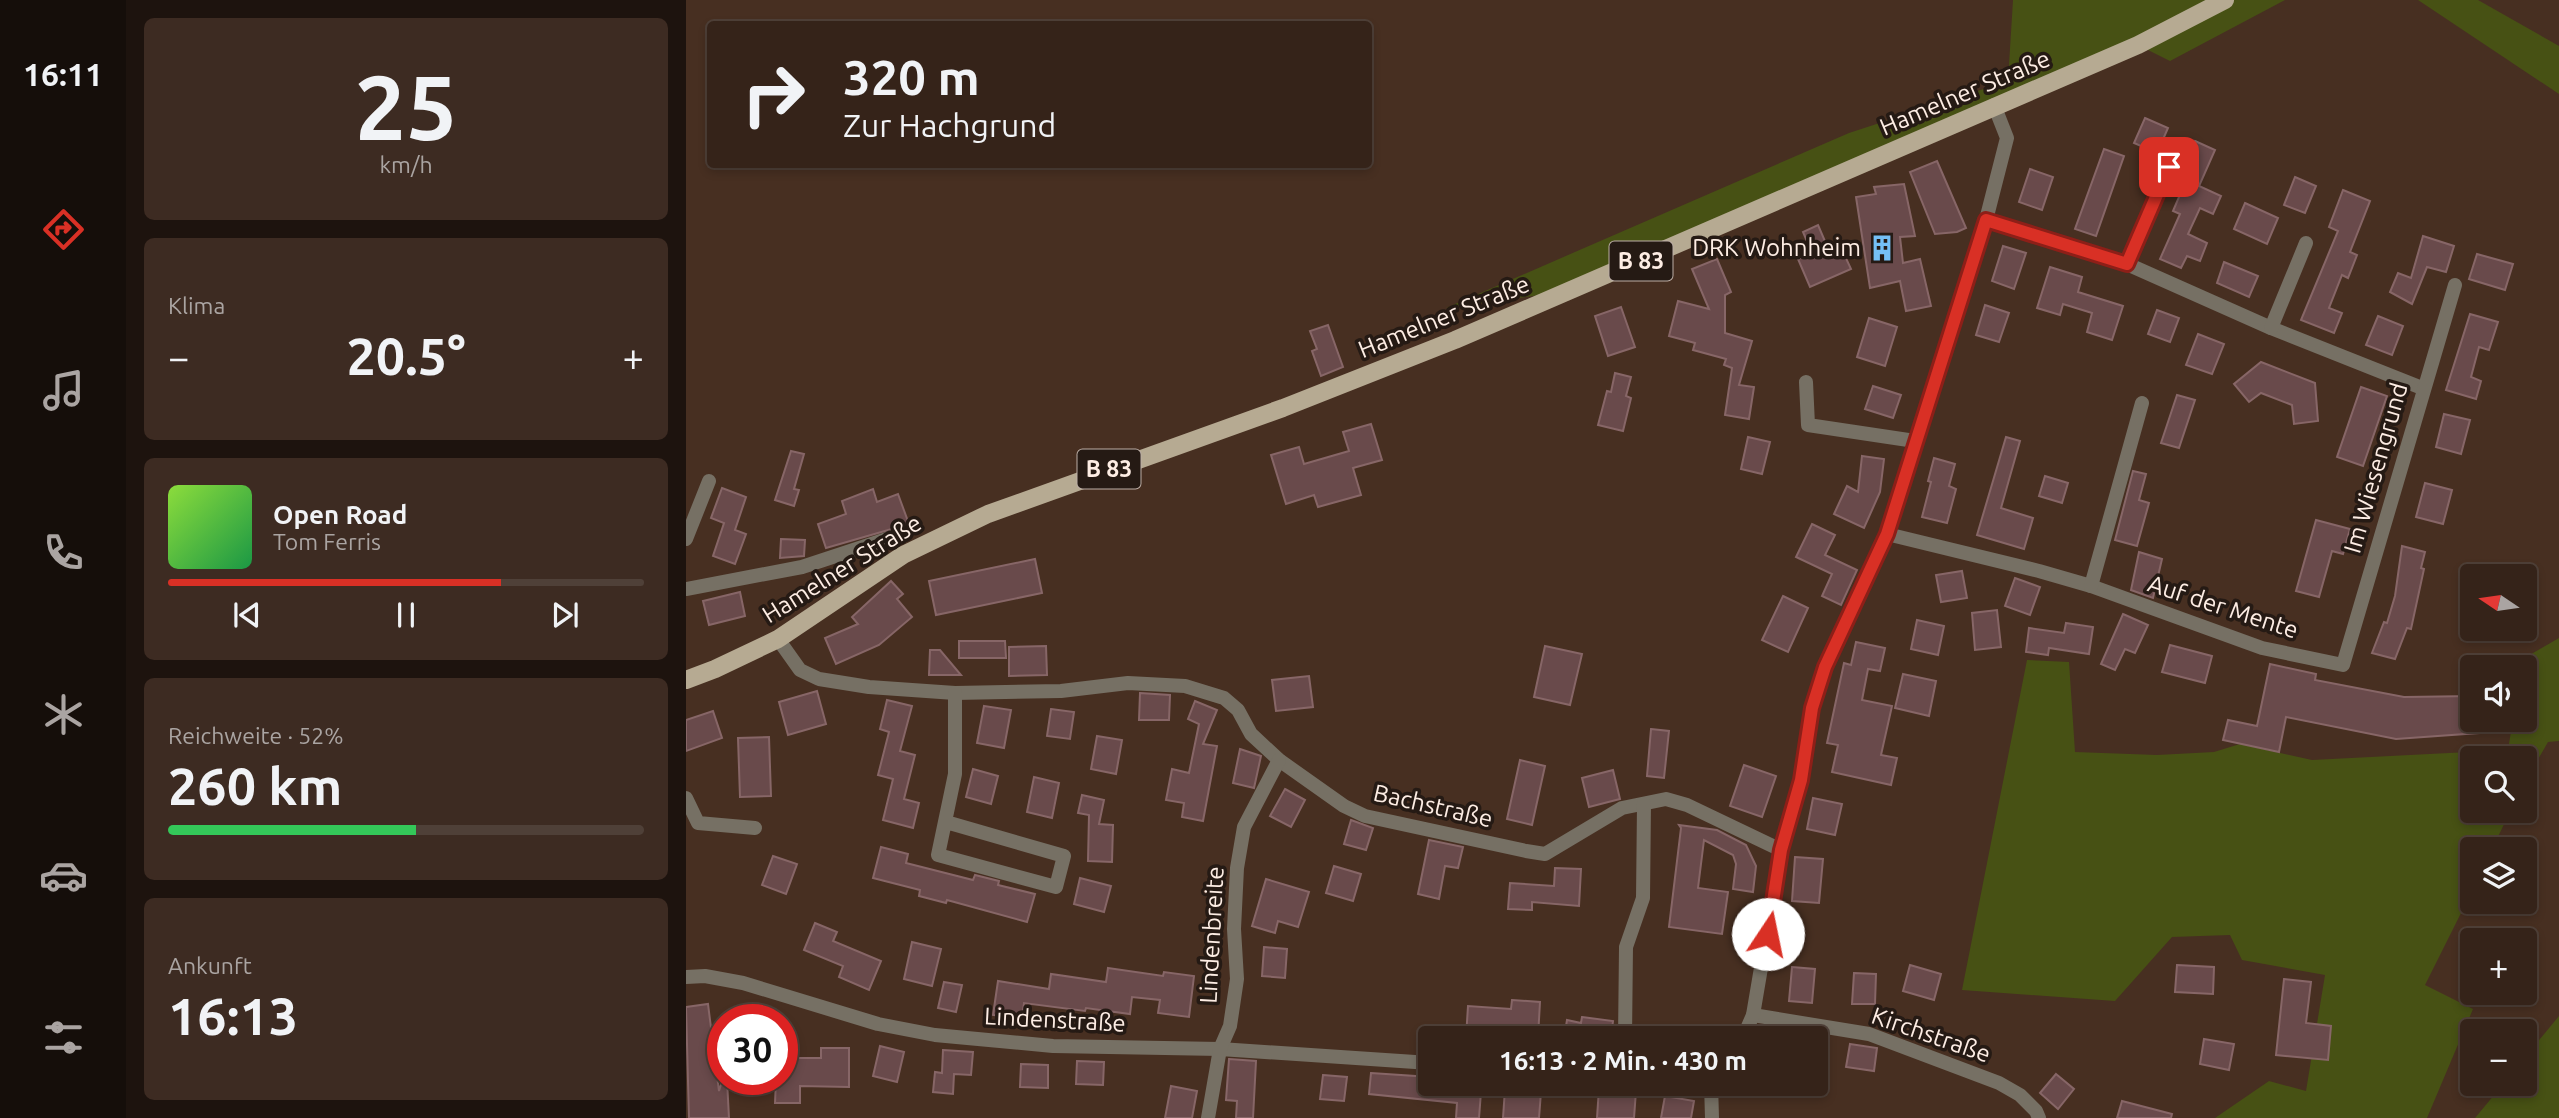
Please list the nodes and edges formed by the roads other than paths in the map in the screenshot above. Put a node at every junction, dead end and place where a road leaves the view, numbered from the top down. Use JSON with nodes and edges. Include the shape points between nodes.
{"nodes":[{"id":1,"x":2225,"y":0,"type":"edge"},
{"id":2,"x":1994,"y":105,"type":"junction"},
{"id":3,"x":2169,"y":167,"type":"dead end"},
{"id":4,"x":1986,"y":220,"type":"junction"},
{"id":5,"x":2306,"y":243,"type":"dead end"},
{"id":6,"x":2127,"y":264,"type":"junction"},
{"id":7,"x":2455,"y":285,"type":"dead end"},
{"id":8,"x":2271,"y":328,"type":"junction"},
{"id":9,"x":1806,"y":382,"type":"dead end"},
{"id":10,"x":2423,"y":388,"type":"junction"},
{"id":11,"x":2142,"y":403,"type":"dead end"},
{"id":12,"x":1915,"y":441,"type":"junction"},
{"id":13,"x":709,"y":481,"type":"dead end"},
{"id":14,"x":1887,"y":534,"type":"junction"},
{"id":15,"x":899,"y":535,"type":"dead end"},
{"id":16,"x":686,"y":539,"type":"edge"},
{"id":17,"x":2091,"y":586,"type":"junction"},
{"id":18,"x":686,"y":589,"type":"edge"},
{"id":19,"x":778,"y":639,"type":"junction"},
{"id":20,"x":2343,"y":665,"type":"joint"},
{"id":21,"x":686,"y":680,"type":"edge"},
{"id":22,"x":955,"y":692,"type":"junction"},
{"id":23,"x":1279,"y":760,"type":"junction"},
{"id":24,"x":686,"y":798,"type":"edge"},
{"id":25,"x":1644,"y":804,"type":"junction"},
{"id":26,"x":946,"y":822,"type":"junction"},
{"id":27,"x":755,"y":828,"type":"dead end"},
{"id":28,"x":1781,"y":850,"type":"junction"},
{"id":29,"x":686,"y":976,"type":"edge"},
{"id":30,"x":1753,"y":1015,"type":"junction"},
{"id":31,"x":1625,"y":1026,"type":"edge"},
{"id":32,"x":1748,"y":1026,"type":"edge"},
{"id":33,"x":1220,"y":1049,"type":"junction"},
{"id":34,"x":1418,"y":1062,"type":"edge"},
{"id":35,"x":1712,"y":1096,"type":"edge"},
{"id":36,"x":1208,"y":1118,"type":"edge"},
{"id":37,"x":1712,"y":1118,"type":"edge"},
{"id":38,"x":2039,"y":1118,"type":"edge"}],
"edges":[{"from":1,"to":2,"type":"main road","name":"Hamelner Straße","number":"B 83","via":[[2138,45]]},
{"from":2,"to":4,"type":"street","via":[[2007,138]]},
{"from":2,"to":19,"type":"main road","name":"Hamelner Straße","number":"B 83","via":[[1455,340],[1283,408],[988,514],[903,555]]},
{"from":3,"to":6,"type":"street"},
{"from":4,"to":6,"type":"street"},
{"from":4,"to":12,"type":"street"},
{"from":5,"to":8,"type":"street"},
{"from":6,"to":8,"type":"street"},
{"from":7,"to":10,"type":"street","name":"Im Wiesengrund"},
{"from":8,"to":10,"type":"street"},
{"from":9,"to":12,"type":"street","via":[[1808,425]]},
{"from":10,"to":20,"type":"street","name":"Im Wiesengrund"},
{"from":11,"to":17,"type":"street"},
{"from":12,"to":14,"type":"street"},
{"from":13,"to":16,"type":"street"},
{"from":14,"to":17,"type":"street","name":"Auf der Mente"},
{"from":14,"to":28,"type":"street","via":[[1825,667]]},
{"from":15,"to":18,"type":"street","via":[[802,567]]},
{"from":17,"to":20,"type":"street","name":"Auf der Mente","via":[[2262,648]]},
{"from":19,"to":21,"type":"main road","name":"Hamelner Straße","number":"B 83"},
{"from":19,"to":22,"type":"street","name":"Bachstraße","via":[[800,670],[819,679]]},
{"from":22,"to":23,"type":"street","name":"Bachstraße","via":[[1061,691],[1128,683],[1185,686],[1224,698],[1238,710],[1251,734]]},
{"from":22,"to":26,"type":"street","via":[[955,774]]},
{"from":23,"to":25,"type":"street","name":"Bachstraße","via":[[1365,816],[1545,854],[1622,808]]},
{"from":23,"to":33,"type":"street","name":"Lindenbreite","via":[[1244,827],[1234,929],[1237,979],[1230,1026]]},
{"from":24,"to":27,"type":"street","via":[[698,823]]},
{"from":25,"to":28,"type":"street","name":"Bachstraße","via":[[1666,799],[1687,805]]},
{"from":25,"to":31,"type":"street","via":[[1643,898],[1626,947]]},
{"from":26,"to":26,"type":"street","via":[[938,855],[1056,887],[1064,856]]},
{"from":28,"to":30,"type":"street"},
{"from":29,"to":33,"type":"street","name":"Lindenstraße","via":[[743,983],[878,1024],[935,1035],[1053,1046]]},
{"from":30,"to":32,"type":"street"},
{"from":30,"to":38,"type":"street","name":"Kirchstraße","via":[[1870,1034],[1998,1083],[2020,1096]]},
{"from":33,"to":34,"type":"street","name":"Lindenstraße"},
{"from":33,"to":36,"type":"street","name":"Lindenbreite"},
{"from":35,"to":37,"type":"street"}]}
